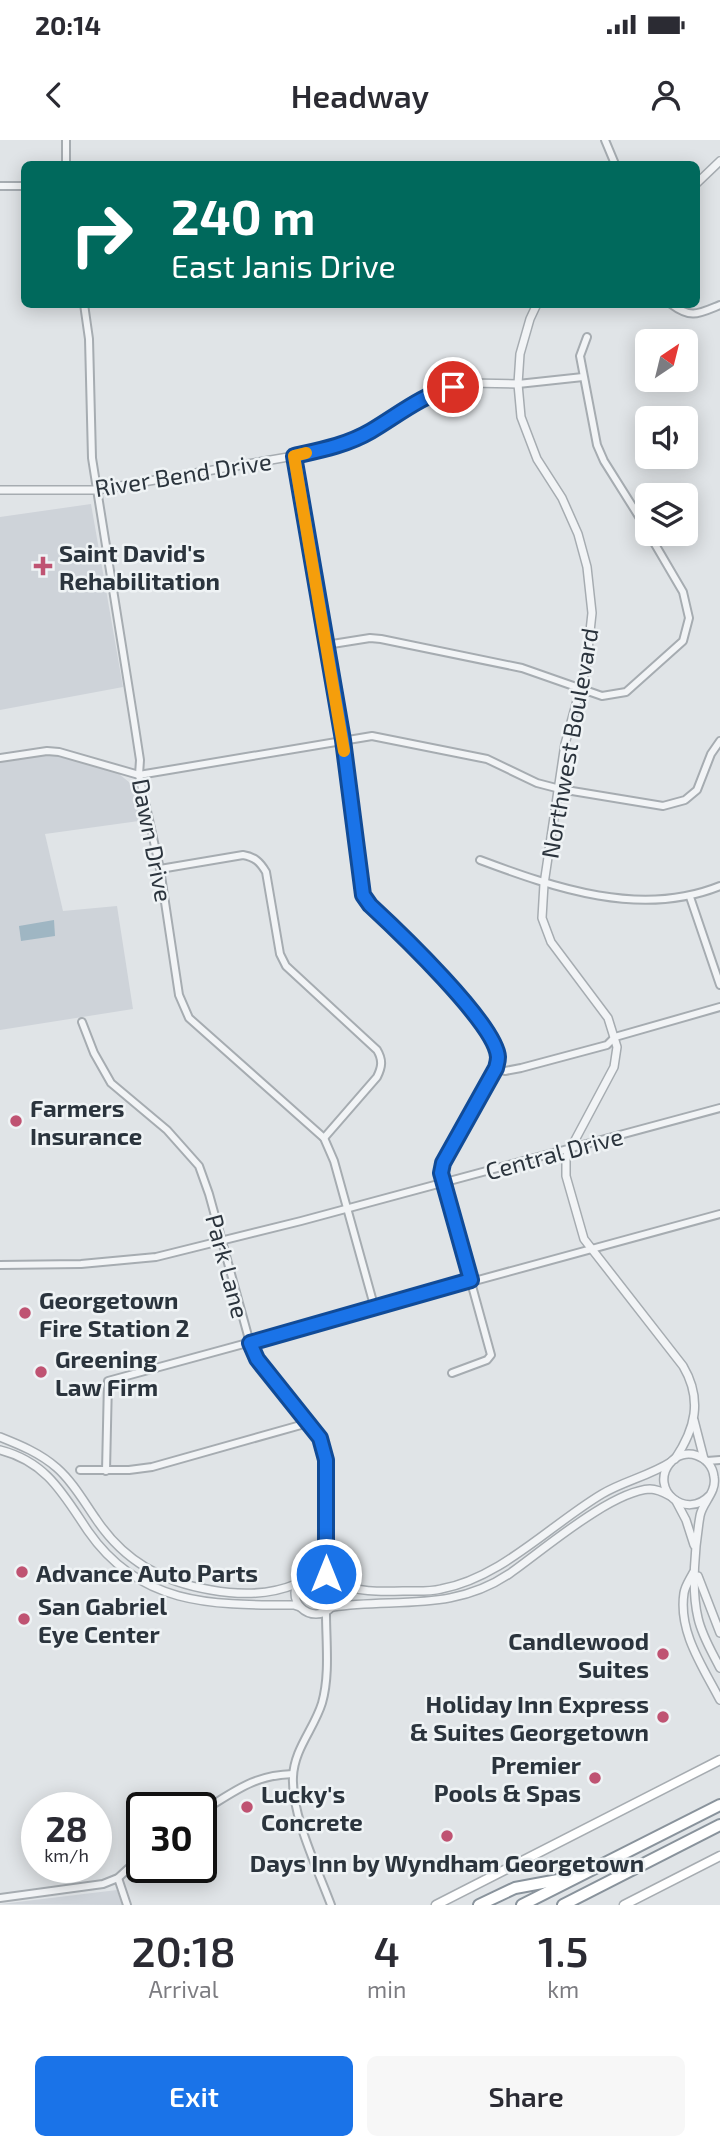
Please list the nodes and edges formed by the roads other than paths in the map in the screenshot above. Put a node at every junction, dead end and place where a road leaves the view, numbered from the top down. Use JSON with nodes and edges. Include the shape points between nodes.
{"nodes":[{"id":1,"x":66,"y":140,"type":"edge"},
{"id":2,"x":605,"y":140,"type":"edge"},
{"id":3,"x":66,"y":161,"type":"edge"},
{"id":4,"x":614,"y":161,"type":"edge"},
{"id":5,"x":720,"y":161,"type":"edge"},
{"id":6,"x":700,"y":180,"type":"edge"},
{"id":7,"x":0,"y":186,"type":"edge"},
{"id":8,"x":21,"y":186,"type":"edge"},
{"id":9,"x":720,"y":305,"type":"edge"},
{"id":10,"x":85,"y":308,"type":"edge"},
{"id":11,"x":536,"y":308,"type":"edge"},
{"id":12,"x":678,"y":308,"type":"edge"},
{"id":13,"x":587,"y":337,"type":"dead end"},
{"id":14,"x":583,"y":377,"type":"junction"},
{"id":15,"x":518,"y":384,"type":"junction"},
{"id":16,"x":294,"y":456,"type":"junction"},
{"id":17,"x":97,"y":489,"type":"junction"},
{"id":18,"x":0,"y":490,"type":"edge"},
{"id":19,"x":635,"y":510,"type":"edge"},
{"id":20,"x":656,"y":546,"type":"edge"},
{"id":21,"x":326,"y":645,"type":"junction"},
{"id":22,"x":581,"y":689,"type":"junction"},
{"id":23,"x":343,"y":740,"type":"junction"},
{"id":24,"x":720,"y":741,"type":"edge"},
{"id":25,"x":0,"y":758,"type":"edge"},
{"id":26,"x":139,"y":775,"type":"junction"},
{"id":27,"x":559,"y":789,"type":"junction"},
{"id":28,"x":480,"y":860,"type":"dead end"},
{"id":29,"x":160,"y":869,"type":"junction"},
{"id":30,"x":544,"y":884,"type":"junction"},
{"id":31,"x":720,"y":886,"type":"edge"},
{"id":32,"x":690,"y":897,"type":"junction"},
{"id":33,"x":720,"y":985,"type":"edge"},
{"id":34,"x":720,"y":1007,"type":"edge"},
{"id":35,"x":82,"y":1022,"type":"dead end"},
{"id":36,"x":615,"y":1037,"type":"junction"},
{"id":37,"x":496,"y":1068,"type":"junction"},
{"id":38,"x":720,"y":1108,"type":"edge"},
{"id":39,"x":324,"y":1138,"type":"junction"},
{"id":40,"x":570,"y":1148,"type":"junction"},
{"id":41,"x":443,"y":1182,"type":"junction"},
{"id":42,"x":347,"y":1209,"type":"junction"},
{"id":43,"x":720,"y":1214,"type":"edge"},
{"id":44,"x":222,"y":1242,"type":"junction"},
{"id":45,"x":592,"y":1250,"type":"junction"},
{"id":46,"x":0,"y":1265,"type":"edge"},
{"id":47,"x":471,"y":1280,"type":"junction"},
{"id":48,"x":375,"y":1309,"type":"junction"},
{"id":49,"x":250,"y":1343,"type":"junction"},
{"id":50,"x":452,"y":1373,"type":"dead end"},
{"id":51,"x":694,"y":1420,"type":"junction"},
{"id":52,"x":308,"y":1423,"type":"junction"},
{"id":53,"x":0,"y":1437,"type":"edge"},
{"id":54,"x":0,"y":1450,"type":"edge"},
{"id":55,"x":706,"y":1460,"type":"junction"},
{"id":56,"x":720,"y":1460,"type":"edge"},
{"id":57,"x":673,"y":1461,"type":"junction"},
{"id":58,"x":80,"y":1470,"type":"dead end"},
{"id":59,"x":106,"y":1471,"type":"junction"},
{"id":60,"x":720,"y":1480,"type":"edge"},
{"id":61,"x":711,"y":1492,"type":"junction"},
{"id":62,"x":673,"y":1498,"type":"junction"},
{"id":63,"x":581,"y":1507,"type":"junction"},
{"id":64,"x":589,"y":1517,"type":"junction"},
{"id":65,"x":695,"y":1548,"type":"junction"},
{"id":66,"x":514,"y":1554,"type":"junction"},
{"id":67,"x":522,"y":1564,"type":"junction"},
{"id":68,"x":695,"y":1569,"type":"junction"},
{"id":69,"x":326,"y":1574,"type":"junction"},
{"id":70,"x":334,"y":1582,"type":"junction"},
{"id":71,"x":296,"y":1584,"type":"junction"},
{"id":72,"x":439,"y":1590,"type":"junction"},
{"id":73,"x":443,"y":1601,"type":"junction"},
{"id":74,"x":300,"y":1607,"type":"junction"},
{"id":75,"x":333,"y":1607,"type":"junction"},
{"id":76,"x":326,"y":1613,"type":"junction"},
{"id":77,"x":720,"y":1633,"type":"edge"},
{"id":78,"x":720,"y":1668,"type":"edge"},
{"id":79,"x":720,"y":1700,"type":"edge"},
{"id":80,"x":720,"y":1760,"type":"edge"},
{"id":81,"x":293,"y":1774,"type":"junction"},
{"id":82,"x":217,"y":1802,"type":"edge"},
{"id":83,"x":720,"y":1805,"type":"edge"},
{"id":84,"x":720,"y":1825,"type":"edge"},
{"id":85,"x":720,"y":1856,"type":"edge"},
{"id":86,"x":126,"y":1871,"type":"edge"},
{"id":87,"x":582,"y":1875,"type":"junction"},
{"id":88,"x":118,"y":1878,"type":"junction"},
{"id":89,"x":0,"y":1898,"type":"edge"},
{"id":90,"x":127,"y":1905,"type":"edge"},
{"id":91,"x":331,"y":1905,"type":"edge"},
{"id":92,"x":436,"y":1905,"type":"edge"},
{"id":93,"x":479,"y":1905,"type":"edge"},
{"id":94,"x":522,"y":1905,"type":"edge"},
{"id":95,"x":563,"y":1905,"type":"edge"},
{"id":96,"x":624,"y":1905,"type":"edge"}],
"edges":[{"from":1,"to":3,"type":"street"},
{"from":2,"to":4,"type":"street"},
{"from":5,"to":6,"type":"street"},
{"from":7,"to":8,"type":"street"},
{"from":9,"to":12,"type":"street","via":[[698,314]]},
{"from":10,"to":17,"type":"street","name":"Dawn Drive"},
{"from":11,"to":15,"type":"street","name":"Northwest Boulevard","via":[[522,344]]},
{"from":13,"to":14,"type":"street","via":[[580,356]]},
{"from":14,"to":15,"type":"street"},
{"from":14,"to":19,"type":"street","via":[[599,450]]},
{"from":15,"to":16,"type":"street","name":"River Bend Drive","via":[[469,383],[437,391],[341,446]]},
{"from":15,"to":22,"type":"street","name":"Northwest Boulevard","via":[[529,442],[573,522],[587,566],[592,628]]},
{"from":16,"to":17,"type":"street","name":"River Bend Drive"},
{"from":16,"to":21,"type":"street"},
{"from":17,"to":18,"type":"street","name":"River Bend Drive"},
{"from":17,"to":26,"type":"street","name":"Dawn Drive"},
{"from":20,"to":22,"type":"street","via":[[683,592],[689,618],[683,641],[626,692],[602,696]]},
{"from":21,"to":22,"type":"street","via":[[381,639],[522,668]]},
{"from":21,"to":23,"type":"street"},
{"from":22,"to":27,"type":"street","name":"Northwest Boulevard","via":[[567,731]]},
{"from":23,"to":26,"type":"street"},
{"from":23,"to":27,"type":"street","via":[[372,736],[487,759]]},
{"from":23,"to":37,"type":"street","via":[[363,895],[466,1005],[495,1049]]},
{"from":24,"to":27,"type":"street","via":[[697,790],[671,805]]},
{"from":25,"to":26,"type":"street","via":[[59,752]]},
{"from":26,"to":29,"type":"street","name":"Dawn Drive"},
{"from":27,"to":30,"type":"street","name":"Northwest Boulevard"},
{"from":28,"to":30,"type":"street"},
{"from":29,"to":39,"type":"street","name":"Dawn Drive","via":[[184,1012]]},
{"from":29,"to":39,"type":"street","via":[[243,855],[259,862],[266,872],[278,946],[286,967],[382,1058],[377,1077]]},
{"from":30,"to":32,"type":"street","via":[[630,900]]},
{"from":30,"to":36,"type":"street","name":"Northwest Boulevard","via":[[542,918],[548,934],[608,1018]]},
{"from":31,"to":32,"type":"street"},
{"from":32,"to":33,"type":"street"},
{"from":34,"to":36,"type":"street"},
{"from":35,"to":44,"type":"street","name":"Park Lane","via":[[111,1083],[167,1130],[199,1167]]},
{"from":36,"to":37,"type":"street","via":[[607,1045],[521,1068]]},
{"from":36,"to":40,"type":"street","via":[[614,1067]]},
{"from":37,"to":41,"type":"street","via":[[443,1163]]},
{"from":38,"to":40,"type":"street","name":"Central Drive"},
{"from":39,"to":42,"type":"street","name":"Dawn Drive"},
{"from":40,"to":41,"type":"street","name":"Central Drive"},
{"from":40,"to":45,"type":"street","via":[[566,1176],[581,1231]]},
{"from":41,"to":42,"type":"street","name":"Central Drive"},
{"from":41,"to":47,"type":"street"},
{"from":42,"to":44,"type":"street","name":"Central Drive"},
{"from":42,"to":48,"type":"street","name":"Dawn Drive"},
{"from":43,"to":45,"type":"street"},
{"from":44,"to":46,"type":"street","name":"Central Drive","via":[[134,1261]]},
{"from":44,"to":49,"type":"street","name":"Park Lane"},
{"from":45,"to":47,"type":"street"},
{"from":45,"to":51,"type":"street","via":[[683,1366],[691,1382]]},
{"from":47,"to":48,"type":"street"},
{"from":47,"to":50,"type":"street","via":[[491,1355]]},
{"from":48,"to":49,"type":"street"},
{"from":49,"to":52,"type":"street","name":"Park Lane","via":[[257,1359]]},
{"from":49,"to":59,"type":"street","via":[[108,1381]]},
{"from":51,"to":55,"type":"street"},
{"from":51,"to":57,"type":"street"},
{"from":52,"to":59,"type":"street","via":[[152,1467]]},
{"from":52,"to":69,"type":"street","name":"Park Lane","via":[[320,1438],[326,1460]]},
{"from":53,"to":71,"type":"street","via":[[57,1467],[116,1545],[149,1571],[187,1586],[222,1592],[275,1591]]},
{"from":54,"to":74,"type":"street","via":[[31,1463],[51,1479],[106,1552],[122,1568],[161,1591],[213,1604]]},
{"from":55,"to":56,"type":"street"},
{"from":55,"to":57,"type":"street","via":[[689,1454]]},
{"from":55,"to":61,"type":"street","via":[[714,1475]]},
{"from":57,"to":62,"type":"street","via":[[664,1475]]},
{"from":57,"to":63,"type":"street"},
{"from":58,"to":59,"type":"street"},
{"from":60,"to":61,"type":"street"},
{"from":61,"to":62,"type":"street","via":[[691,1505]]},
{"from":61,"to":65,"type":"street","via":[[700,1514]]},
{"from":62,"to":64,"type":"street","via":[[655,1490],[638,1492]]},
{"from":62,"to":65,"type":"street"},
{"from":63,"to":64,"type":"street"},
{"from":63,"to":66,"type":"street"},
{"from":64,"to":67,"type":"street"},
{"from":65,"to":68,"type":"street"},
{"from":66,"to":67,"type":"street"},
{"from":66,"to":72,"type":"street","via":[[480,1576]]},
{"from":67,"to":73,"type":"street","via":[[478,1591]]},
{"from":68,"to":77,"type":"street"},
{"from":68,"to":78,"type":"street","via":[[698,1619]]},
{"from":68,"to":79,"type":"street","via":[[684,1591],[685,1625]]},
{"from":69,"to":70,"type":"street"},
{"from":69,"to":71,"type":"street","via":[[308,1573]]},
{"from":70,"to":72,"type":"street","via":[[375,1592]]},
{"from":70,"to":75,"type":"street","via":[[338,1597]]},
{"from":71,"to":74,"type":"street"},
{"from":72,"to":73,"type":"street"},
{"from":73,"to":75,"type":"street"},
{"from":74,"to":76,"type":"street","via":[[310,1614]]},
{"from":75,"to":76,"type":"street"},
{"from":76,"to":81,"type":"street","via":[[326,1687]]},
{"from":80,"to":92,"type":"main road"},
{"from":81,"to":82,"type":"street","via":[[254,1780]]},
{"from":81,"to":91,"type":"street","via":[[296,1805]]},
{"from":83,"to":87,"type":"highway"},
{"from":84,"to":95,"type":"highway"},
{"from":85,"to":96,"type":"main road"},
{"from":86,"to":88,"type":"street"},
{"from":87,"to":93,"type":"highway","via":[[515,1888]]},
{"from":87,"to":94,"type":"highway"},
{"from":88,"to":89,"type":"street"},
{"from":88,"to":90,"type":"street"}]}
